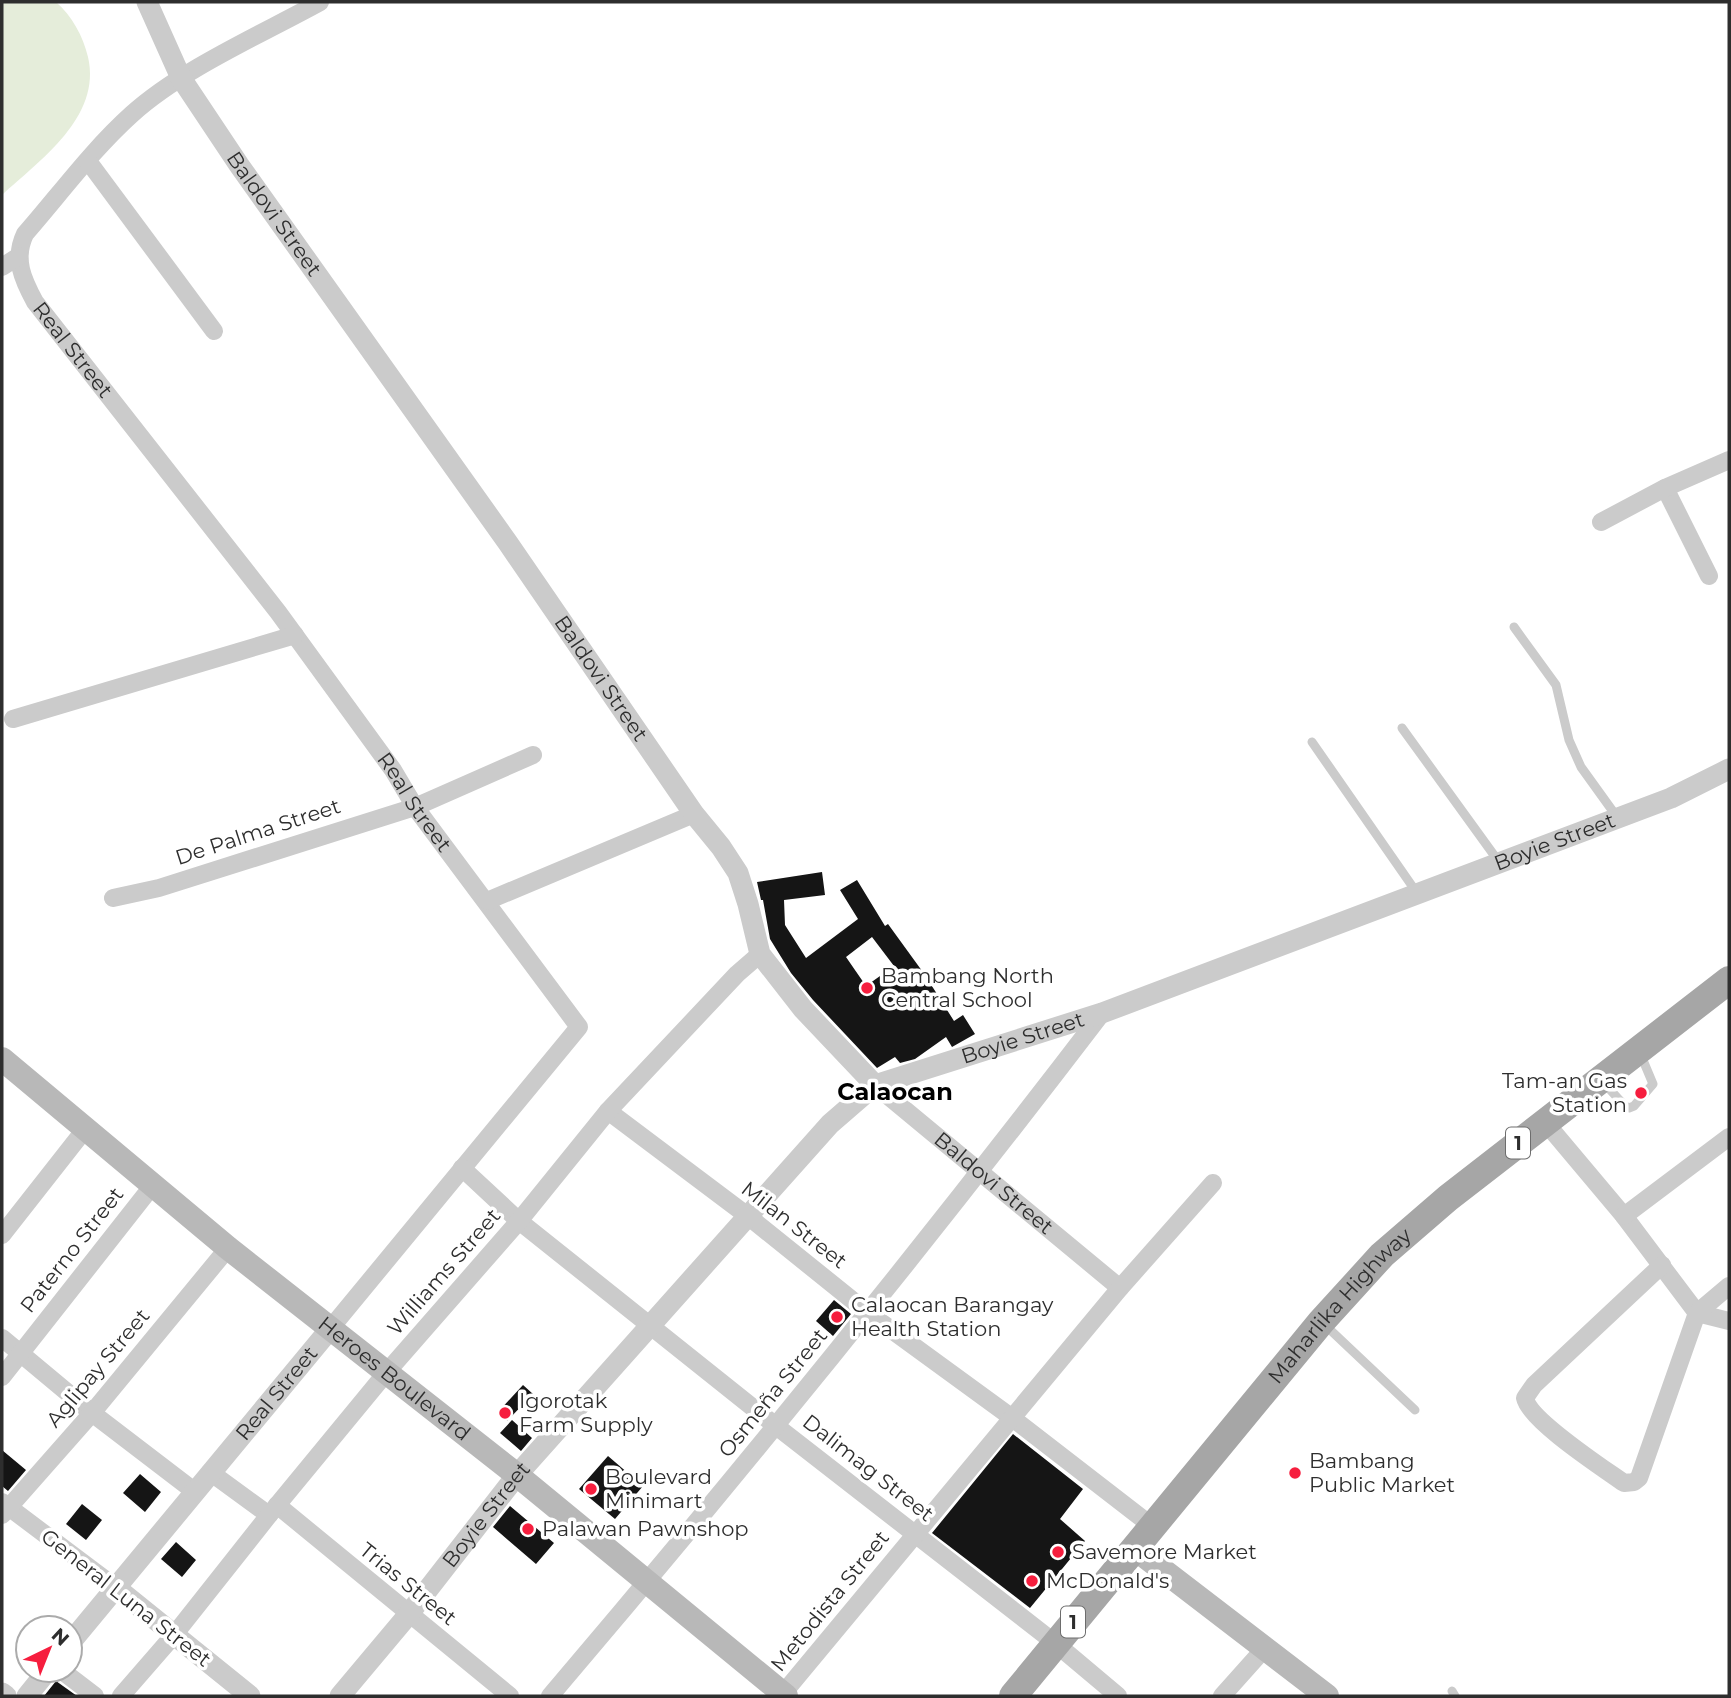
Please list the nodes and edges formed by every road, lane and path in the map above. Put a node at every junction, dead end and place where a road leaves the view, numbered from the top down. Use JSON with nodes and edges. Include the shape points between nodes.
{"nodes":[{"id":1,"x":147,"y":2,"type":"edge"},
{"id":2,"x":320,"y":2,"type":"edge"},
{"id":3,"x":181,"y":78,"type":"junction"},
{"id":4,"x":88,"y":161,"type":"junction"},
{"id":5,"x":19,"y":256,"type":"junction"},
{"id":6,"x":2,"y":267,"type":"edge"},
{"id":7,"x":214,"y":331,"type":"dead end"},
{"id":8,"x":1729,"y":460,"type":"edge"},
{"id":9,"x":1665,"y":488,"type":"junction"},
{"id":10,"x":1601,"y":522,"type":"dead end"},
{"id":11,"x":1709,"y":576,"type":"dead end"},
{"id":12,"x":1514,"y":627,"type":"dead end"},
{"id":13,"x":295,"y":635,"type":"junction"},
{"id":14,"x":13,"y":719,"type":"dead end"},
{"id":15,"x":1402,"y":727,"type":"dead end"},
{"id":16,"x":1312,"y":742,"type":"dead end"},
{"id":17,"x":533,"y":755,"type":"dead end"},
{"id":18,"x":1729,"y":769,"type":"edge"},
{"id":19,"x":415,"y":807,"type":"junction"},
{"id":20,"x":694,"y":814,"type":"junction"},
{"id":21,"x":1618,"y":818,"type":"junction"},
{"id":22,"x":1500,"y":864,"type":"junction"},
{"id":23,"x":1418,"y":895,"type":"junction"},
{"id":24,"x":113,"y":898,"type":"dead end"},
{"id":25,"x":487,"y":901,"type":"junction"},
{"id":26,"x":760,"y":954,"type":"junction"},
{"id":27,"x":1729,"y":980,"type":"edge"},
{"id":28,"x":1102,"y":1013,"type":"junction"},
{"id":29,"x":1639,"y":1050,"type":"junction"},
{"id":30,"x":5,"y":1069,"type":"edge"},
{"id":31,"x":1599,"y":1079,"type":"junction"},
{"id":32,"x":875,"y":1085,"type":"junction"},
{"id":33,"x":608,"y":1111,"type":"junction"},
{"id":34,"x":1545,"y":1122,"type":"junction"},
{"id":35,"x":86,"y":1128,"type":"junction"},
{"id":36,"x":1729,"y":1137,"type":"edge"},
{"id":37,"x":462,"y":1168,"type":"junction"},
{"id":38,"x":980,"y":1173,"type":"junction"},
{"id":39,"x":1213,"y":1183,"type":"dead end"},
{"id":40,"x":153,"y":1185,"type":"junction"},
{"id":41,"x":1624,"y":1216,"type":"junction"},
{"id":42,"x":749,"y":1217,"type":"junction"},
{"id":43,"x":519,"y":1221,"type":"junction"},
{"id":44,"x":2,"y":1235,"type":"edge"},
{"id":45,"x":228,"y":1248,"type":"junction"},
{"id":46,"x":1662,"y":1265,"type":"junction"},
{"id":47,"x":1729,"y":1286,"type":"edge"},
{"id":48,"x":1119,"y":1288,"type":"junction"},
{"id":49,"x":867,"y":1312,"type":"junction"},
{"id":50,"x":1697,"y":1313,"type":"junction"},
{"id":51,"x":1729,"y":1321,"type":"edge"},
{"id":52,"x":1321,"y":1322,"type":"junction"},
{"id":53,"x":652,"y":1326,"type":"junction"},
{"id":54,"x":330,"y":1329,"type":"junction"},
{"id":55,"x":2,"y":1338,"type":"edge"},
{"id":56,"x":20,"y":1353,"type":"junction"},
{"id":57,"x":386,"y":1373,"type":"junction"},
{"id":58,"x":2,"y":1377,"type":"edge"},
{"id":59,"x":1415,"y":1410,"type":"dead end"},
{"id":60,"x":92,"y":1412,"type":"junction"},
{"id":61,"x":1012,"y":1417,"type":"junction"},
{"id":62,"x":776,"y":1426,"type":"junction"},
{"id":63,"x":210,"y":1472,"type":"junction"},
{"id":64,"x":517,"y":1475,"type":"junction"},
{"id":65,"x":194,"y":1491,"type":"junction"},
{"id":66,"x":4,"y":1508,"type":"edge"},
{"id":67,"x":273,"y":1510,"type":"junction"},
{"id":68,"x":1152,"y":1526,"type":"junction"},
{"id":69,"x":915,"y":1533,"type":"junction"},
{"id":70,"x":1135,"y":1548,"type":"junction"},
{"id":71,"x":647,"y":1582,"type":"junction"},
{"id":72,"x":115,"y":1587,"type":"junction"},
{"id":73,"x":408,"y":1615,"type":"junction"},
{"id":74,"x":84,"y":1626,"type":"edge"},
{"id":75,"x":174,"y":1635,"type":"junction"},
{"id":76,"x":1055,"y":1643,"type":"junction"},
{"id":77,"x":1264,"y":1649,"type":"junction"},
{"id":78,"x":79,"y":1684,"type":"edge"},
{"id":79,"x":2,"y":1693,"type":"edge"},
{"id":80,"x":6,"y":1696,"type":"edge"},
{"id":81,"x":95,"y":1696,"type":"edge"},
{"id":82,"x":121,"y":1696,"type":"edge"},
{"id":83,"x":250,"y":1696,"type":"edge"},
{"id":84,"x":340,"y":1696,"type":"edge"},
{"id":85,"x":510,"y":1696,"type":"edge"},
{"id":86,"x":550,"y":1696,"type":"edge"},
{"id":87,"x":784,"y":1696,"type":"edge"},
{"id":88,"x":1013,"y":1696,"type":"edge"},
{"id":89,"x":1118,"y":1696,"type":"edge"},
{"id":90,"x":1222,"y":1696,"type":"edge"},
{"id":91,"x":1327,"y":1696,"type":"edge"}],
"edges":[{"from":1,"to":3,"type":"street","name":"Baldovi Street"},
{"from":2,"to":3,"type":"street"},
{"from":3,"to":4,"type":"street","via":[[132,114]]},
{"from":3,"to":20,"type":"street","name":"Baldovi Street"},
{"from":4,"to":5,"type":"street","via":[[25,234]]},
{"from":4,"to":7,"type":"street"},
{"from":5,"to":6,"type":"street"},
{"from":5,"to":13,"type":"street","name":"Real Street","via":[[36,302]]},
{"from":8,"to":9,"type":"street"},
{"from":9,"to":10,"type":"street"},
{"from":9,"to":11,"type":"street"},
{"from":12,"to":21,"type":"lane","via":[[1556,685],[1569,740],[1581,767]]},
{"from":13,"to":14,"type":"street"},
{"from":13,"to":19,"type":"street","name":"Real Street"},
{"from":15,"to":22,"type":"lane"},
{"from":16,"to":23,"type":"lane"},
{"from":17,"to":19,"type":"street","name":"De Palma Street"},
{"from":18,"to":21,"type":"street","name":"Boyie Street"},
{"from":19,"to":24,"type":"street","name":"De Palma Street","via":[[159,888]]},
{"from":19,"to":25,"type":"street","name":"Real Street"},
{"from":20,"to":25,"type":"street"},
{"from":20,"to":26,"type":"street","name":"Baldovi Street","via":[[737,873]]},
{"from":21,"to":22,"type":"street","name":"Boyie Street"},
{"from":22,"to":23,"type":"street","name":"Boyie Street"},
{"from":23,"to":28,"type":"street","name":"Boyie Street"},
{"from":25,"to":37,"type":"street","name":"Real Street","via":[[579,1027]]},
{"from":26,"to":32,"type":"street","name":"Baldovi Street","via":[[803,1009]]},
{"from":26,"to":33,"type":"street","name":"Williams Street"},
{"from":27,"to":29,"type":"main road","name":"Maharlika Highway","number":"1"},
{"from":28,"to":32,"type":"street","name":"Boyie Street"},
{"from":28,"to":38,"type":"street","name":"Osmeña Street"},
{"from":29,"to":31,"type":"main road","name":"Maharlika Highway","number":"1"},
{"from":29,"to":31,"type":"lane","via":[[1653,1084],[1634,1106],[1625,1106]]},
{"from":30,"to":35,"type":"main road","name":"Heroes Boulevard"},
{"from":31,"to":34,"type":"main road","name":"Maharlika Highway","number":"1"},
{"from":32,"to":38,"type":"street","name":"Baldovi Street"},
{"from":32,"to":42,"type":"street","name":"Boyie Street","via":[[830,1124]]},
{"from":33,"to":42,"type":"street","name":"Milan Street"},
{"from":33,"to":43,"type":"street","name":"Williams Street"},
{"from":34,"to":41,"type":"street"},
{"from":34,"to":52,"type":"main road","name":"Maharlika Highway","number":"1","via":[[1382,1255]]},
{"from":35,"to":40,"type":"main road","name":"Heroes Boulevard"},
{"from":35,"to":44,"type":"street"},
{"from":36,"to":41,"type":"street"},
{"from":37,"to":43,"type":"street","name":"Dalimag Street"},
{"from":37,"to":54,"type":"street","name":"Real Street"},
{"from":38,"to":48,"type":"street","name":"Baldovi Street"},
{"from":38,"to":49,"type":"street","name":"Osmeña Street"},
{"from":39,"to":48,"type":"street","name":"Metodista Street"},
{"from":40,"to":45,"type":"main road","name":"Heroes Boulevard"},
{"from":40,"to":56,"type":"street","name":"Paterno Street"},
{"from":41,"to":46,"type":"street"},
{"from":42,"to":49,"type":"street","name":"Milan Street"},
{"from":42,"to":53,"type":"street","name":"Boyie Street"},
{"from":43,"to":53,"type":"street","name":"Dalimag Street"},
{"from":43,"to":57,"type":"street","name":"Williams Street"},
{"from":45,"to":54,"type":"main road","name":"Heroes Boulevard"},
{"from":45,"to":60,"type":"street","name":"Aglipay Street"},
{"from":46,"to":50,"type":"street"},
{"from":46,"to":50,"type":"street","via":[[1527,1392],[1526,1403],[1555,1433],[1624,1483],[1634,1482]]},
{"from":47,"to":50,"type":"street"},
{"from":48,"to":61,"type":"street","name":"Metodista Street"},
{"from":49,"to":61,"type":"street","name":"Milan Street"},
{"from":49,"to":62,"type":"street","name":"Osmeña Street"},
{"from":50,"to":51,"type":"street"},
{"from":52,"to":59,"type":"lane"},
{"from":52,"to":68,"type":"main road","name":"Maharlika Highway","number":"1"},
{"from":53,"to":62,"type":"street","name":"Dalimag Street"},
{"from":53,"to":64,"type":"street","name":"Boyie Street"},
{"from":54,"to":57,"type":"main road","name":"Heroes Boulevard"},
{"from":54,"to":63,"type":"street","name":"Real Street"},
{"from":55,"to":56,"type":"street"},
{"from":56,"to":58,"type":"street","name":"Paterno Street"},
{"from":56,"to":60,"type":"street"},
{"from":57,"to":64,"type":"main road","name":"Heroes Boulevard"},
{"from":57,"to":67,"type":"street","name":"Williams Street"},
{"from":60,"to":65,"type":"street"},
{"from":60,"to":66,"type":"street","name":"Aglipay Street"},
{"from":61,"to":68,"type":"street","name":"Milan Street"},
{"from":61,"to":69,"type":"street","name":"Metodista Street"},
{"from":62,"to":69,"type":"street","name":"Dalimag Street"},
{"from":62,"to":71,"type":"street","name":"Osmeña Street"},
{"from":63,"to":65,"type":"street","name":"Real Street"},
{"from":63,"to":67,"type":"street","name":"Trias Street"},
{"from":64,"to":71,"type":"main road","name":"Heroes Boulevard"},
{"from":64,"to":73,"type":"street","name":"Boyie Street"},
{"from":65,"to":72,"type":"street","name":"Real Street"},
{"from":66,"to":72,"type":"street","name":"General Luna Street"},
{"from":67,"to":73,"type":"street","name":"Trias Street"},
{"from":67,"to":75,"type":"street","name":"Williams Street"},
{"from":68,"to":70,"type":"main road","name":"Maharlika Highway","number":"1"},
{"from":69,"to":76,"type":"street","name":"Dalimag Street"},
{"from":69,"to":87,"type":"street","name":"Metodista Street"},
{"from":70,"to":76,"type":"main road","name":"Maharlika Highway","number":"1"},
{"from":70,"to":77,"type":"main road"},
{"from":71,"to":86,"type":"street","name":"Osmeña Street"},
{"from":71,"to":87,"type":"main road","name":"Heroes Boulevard"},
{"from":72,"to":74,"type":"street","name":"Real Street"},
{"from":72,"to":75,"type":"street","name":"General Luna Street"},
{"from":73,"to":84,"type":"street","name":"Boyie Street"},
{"from":73,"to":85,"type":"street","name":"Trias Street"},
{"from":75,"to":82,"type":"street","name":"Williams Street"},
{"from":75,"to":83,"type":"street","name":"General Luna Street"},
{"from":76,"to":88,"type":"main road","name":"Maharlika Highway","number":"1"},
{"from":76,"to":89,"type":"street","name":"Dalimag Street"},
{"from":77,"to":90,"type":"street"},
{"from":77,"to":91,"type":"main road"},
{"from":78,"to":81,"type":"street"},
{"from":79,"to":80,"type":"street"}]}
